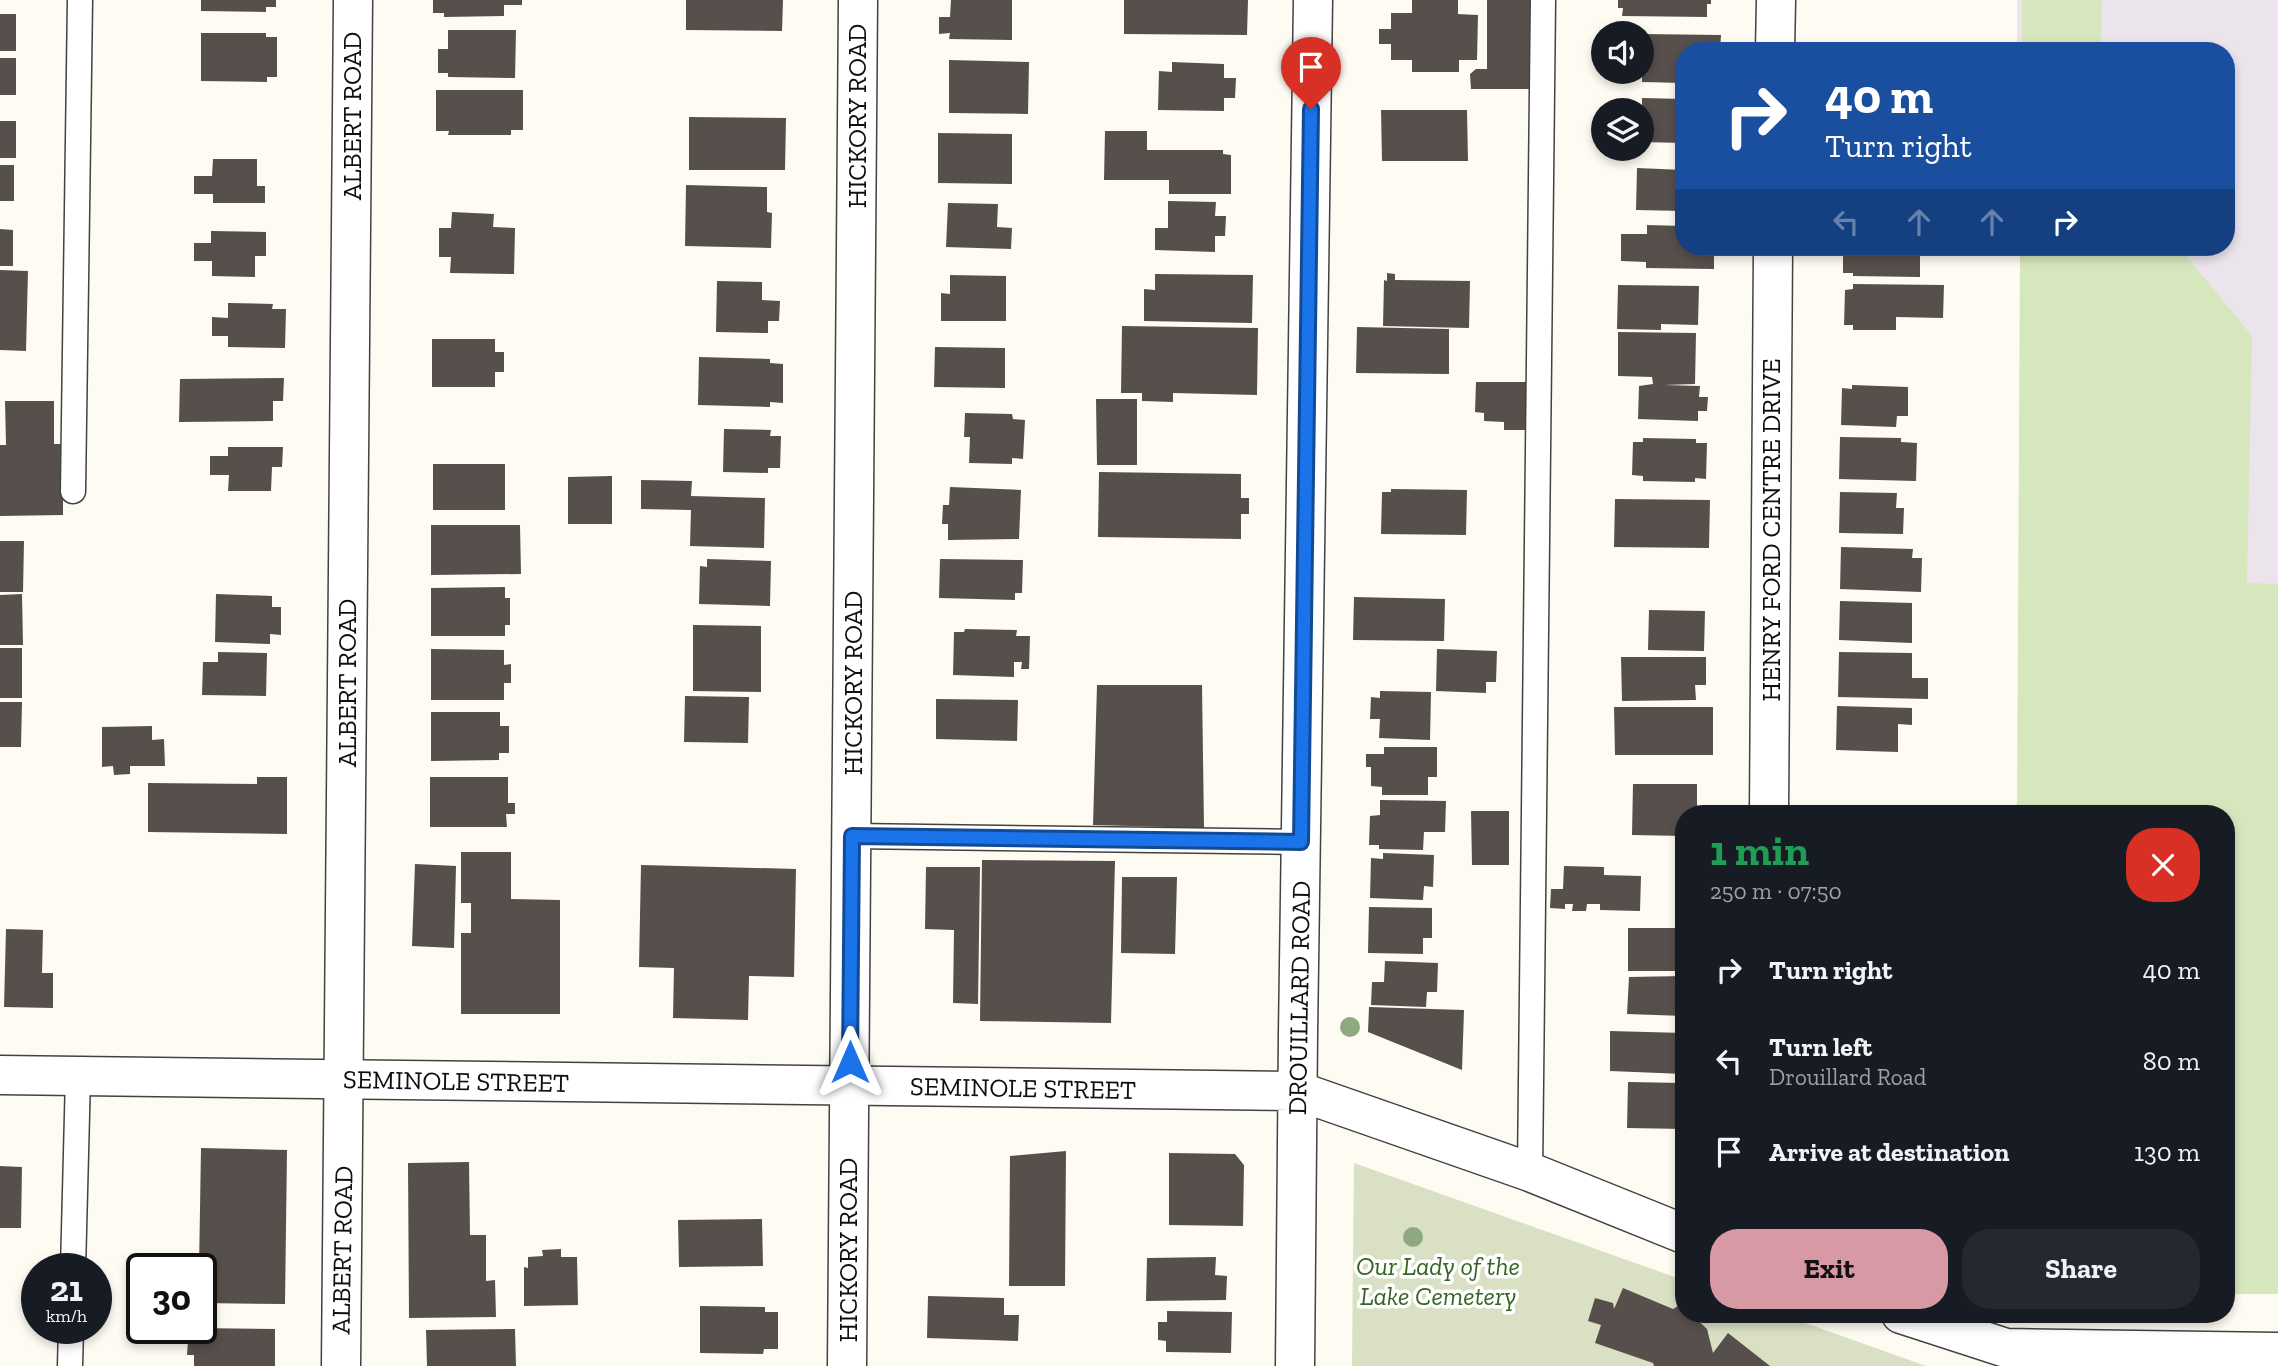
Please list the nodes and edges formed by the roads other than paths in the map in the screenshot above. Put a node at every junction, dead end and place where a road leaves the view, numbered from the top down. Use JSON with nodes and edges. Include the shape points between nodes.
{"nodes":[{"id":1,"x":80,"y":0,"type":"edge"},
{"id":2,"x":353,"y":0,"type":"edge"},
{"id":3,"x":858,"y":0,"type":"edge"},
{"id":4,"x":1313,"y":0,"type":"edge"},
{"id":5,"x":1543,"y":0,"type":"edge"},
{"id":6,"x":1776,"y":0,"type":"edge"},
{"id":7,"x":1775,"y":42,"type":"edge"},
{"id":8,"x":1773,"y":256,"type":"edge"},
{"id":9,"x":73,"y":491,"type":"dead end"},
{"id":10,"x":1769,"y":805,"type":"edge"},
{"id":11,"x":852,"y":836,"type":"junction"},
{"id":12,"x":1301,"y":842,"type":"junction"},
{"id":13,"x":0,"y":1075,"type":"edge"},
{"id":14,"x":78,"y":1076,"type":"junction"},
{"id":15,"x":344,"y":1079,"type":"junction"},
{"id":16,"x":850,"y":1086,"type":"junction"},
{"id":17,"x":1298,"y":1091,"type":"junction"},
{"id":18,"x":1530,"y":1172,"type":"junction"},
{"id":19,"x":1675,"y":1230,"type":"edge"},
{"id":20,"x":73,"y":1253,"type":"edge"},
{"id":21,"x":1929,"y":1323,"type":"edge"},
{"id":22,"x":71,"y":1344,"type":"edge"},
{"id":23,"x":2257,"y":1357,"type":"edge"},
{"id":24,"x":70,"y":1366,"type":"edge"},
{"id":25,"x":341,"y":1366,"type":"edge"},
{"id":26,"x":847,"y":1366,"type":"edge"},
{"id":27,"x":1296,"y":1366,"type":"edge"}],
"edges":[{"from":1,"to":9,"type":"lane"},
{"from":2,"to":15,"type":"street","name":"ALBERT ROAD"},
{"from":3,"to":11,"type":"street","name":"HICKORY ROAD"},
{"from":4,"to":12,"type":"street","name":"DROUILLARD ROAD"},
{"from":5,"to":18,"type":"lane"},
{"from":6,"to":7,"type":"street"},
{"from":8,"to":10,"type":"street","name":"HENRY FORD CENTRE DRIVE"},
{"from":11,"to":12,"type":"lane"},
{"from":11,"to":16,"type":"street","name":"HICKORY ROAD"},
{"from":12,"to":17,"type":"street","name":"DROUILLARD ROAD"},
{"from":13,"to":14,"type":"street","name":"SEMINOLE STREET"},
{"from":14,"to":15,"type":"street","name":"SEMINOLE STREET"},
{"from":14,"to":20,"type":"lane"},
{"from":15,"to":16,"type":"street","name":"SEMINOLE STREET"},
{"from":15,"to":25,"type":"street","name":"ALBERT ROAD"},
{"from":16,"to":17,"type":"street","name":"SEMINOLE STREET"},
{"from":16,"to":26,"type":"street","name":"HICKORY ROAD"},
{"from":17,"to":18,"type":"street","name":"SEMINOLE STREET"},
{"from":17,"to":27,"type":"street","name":"DROUILLARD ROAD"},
{"from":18,"to":19,"type":"street","name":"SEMINOLE STREET"},
{"from":21,"to":23,"type":"street","via":[[2006,1348]]},
{"from":22,"to":24,"type":"lane"}]}
